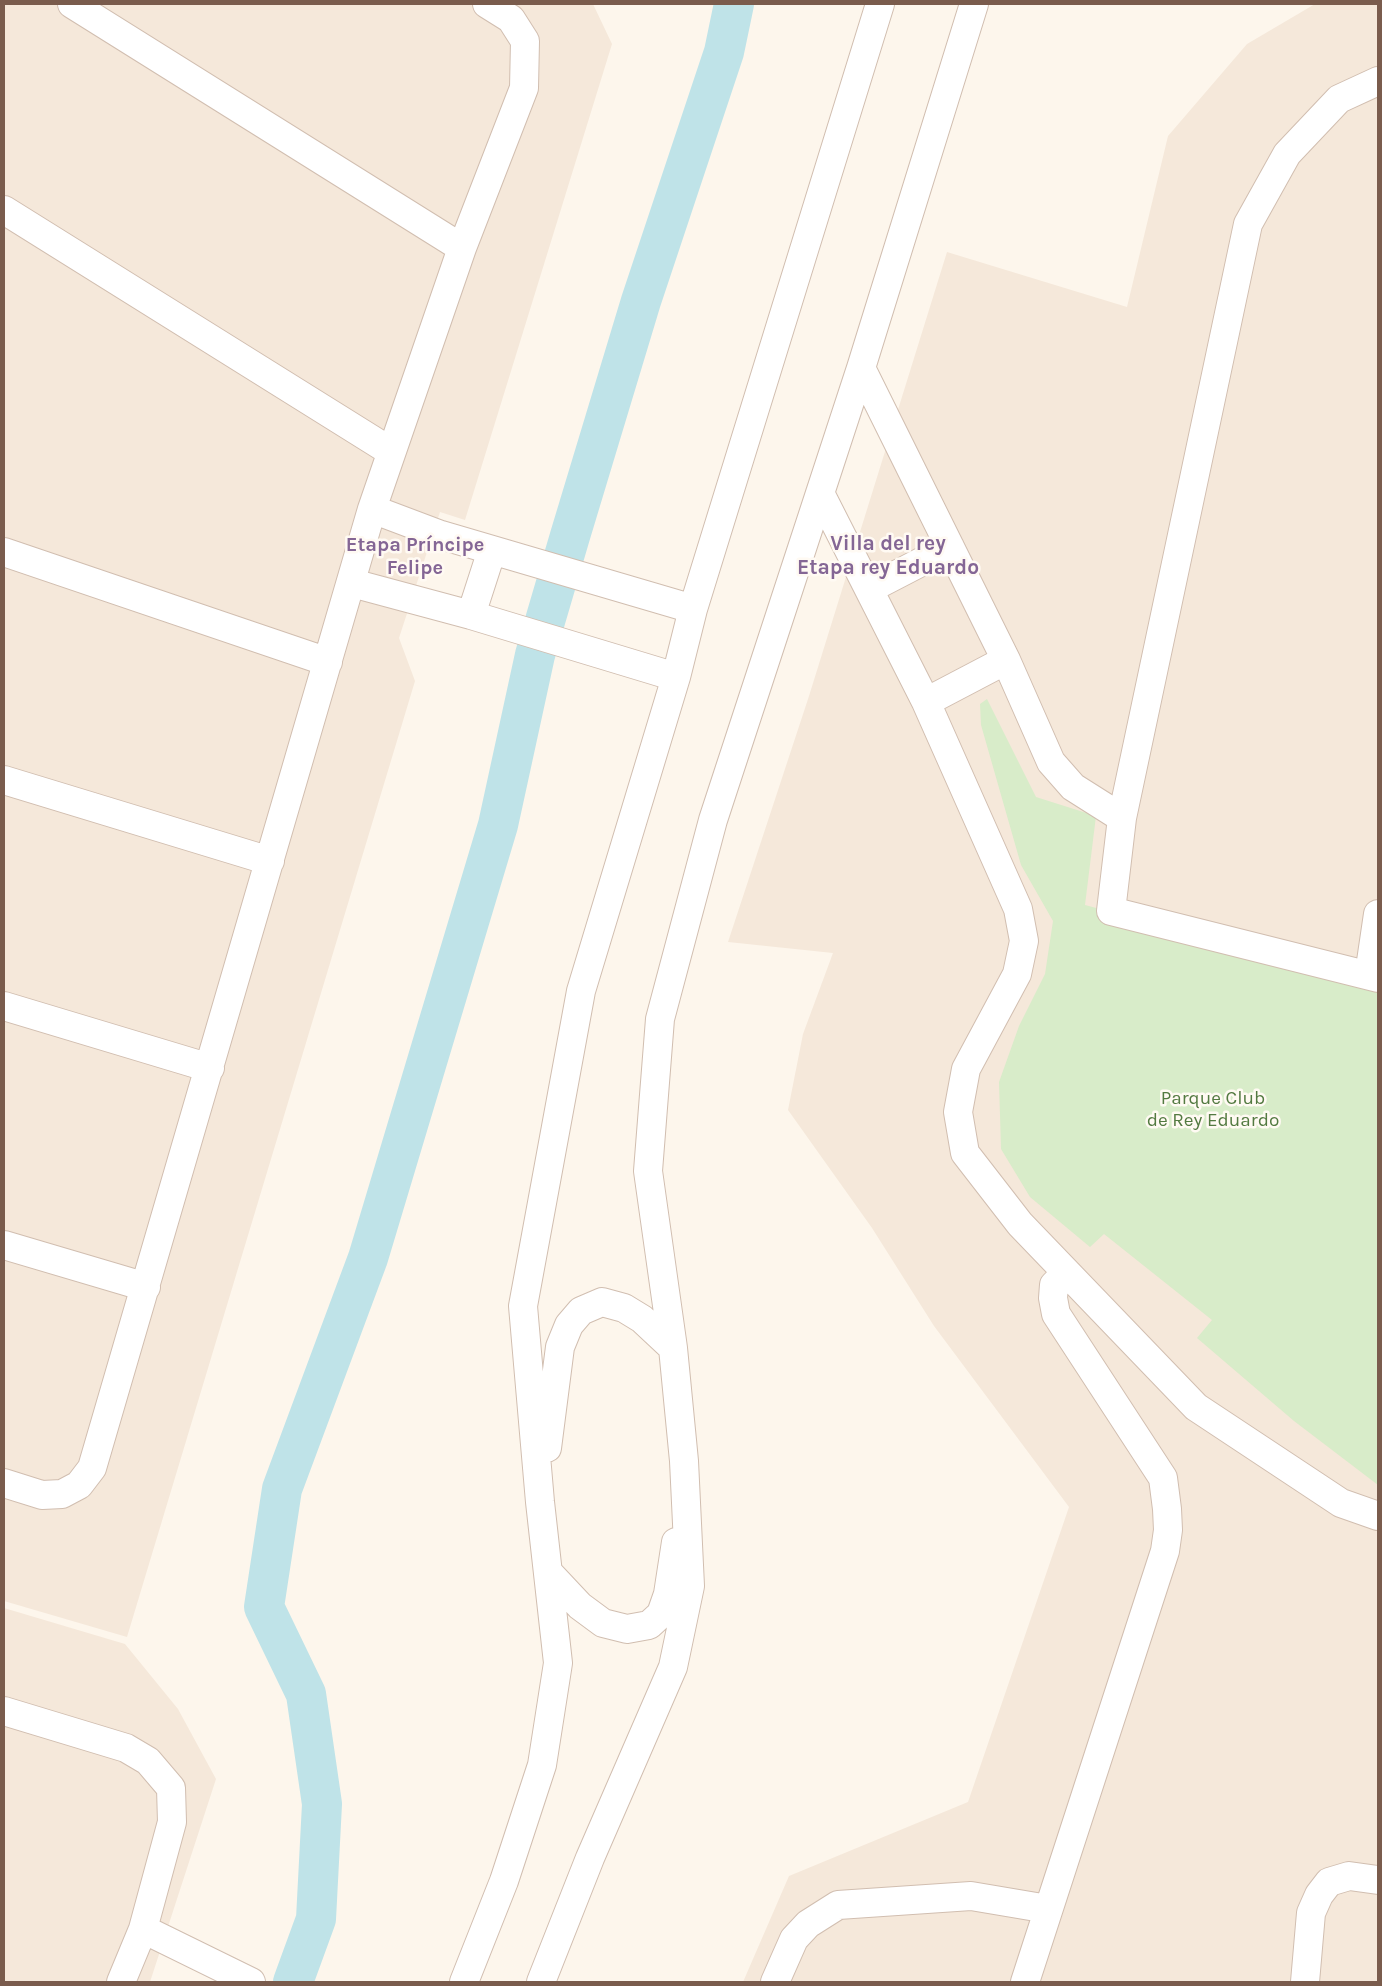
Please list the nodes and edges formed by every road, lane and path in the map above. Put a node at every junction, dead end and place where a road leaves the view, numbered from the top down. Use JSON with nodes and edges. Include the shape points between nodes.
{"nodes":[{"id":1,"x":72,"y":4,"type":"edge"},
{"id":2,"x":487,"y":4,"type":"edge"},
{"id":3,"x":880,"y":4,"type":"edge"},
{"id":4,"x":974,"y":4,"type":"edge"},
{"id":5,"x":1378,"y":81,"type":"edge"},
{"id":6,"x":4,"y":210,"type":"edge"},
{"id":7,"x":462,"y":248,"type":"junction"},
{"id":8,"x":861,"y":368,"type":"junction"},
{"id":9,"x":390,"y":451,"type":"junction"},
{"id":10,"x":820,"y":493,"type":"junction"},
{"id":11,"x":372,"y":509,"type":"junction"},
{"id":12,"x":950,"y":547,"type":"junction"},
{"id":13,"x":492,"y":550,"type":"junction"},
{"id":14,"x":4,"y":552,"type":"edge"},
{"id":15,"x":352,"y":582,"type":"junction"},
{"id":16,"x":869,"y":589,"type":"junction"},
{"id":17,"x":693,"y":609,"type":"junction"},
{"id":18,"x":471,"y":615,"type":"junction"},
{"id":19,"x":1006,"y":660,"type":"junction"},
{"id":20,"x":328,"y":662,"type":"junction"},
{"id":21,"x":676,"y":677,"type":"junction"},
{"id":22,"x":926,"y":702,"type":"junction"},
{"id":23,"x":4,"y":780,"type":"edge"},
{"id":24,"x":1122,"y":818,"type":"junction"},
{"id":25,"x":270,"y":861,"type":"junction"},
{"id":26,"x":1378,"y":914,"type":"edge"},
{"id":27,"x":1374,"y":977,"type":"edge"},
{"id":28,"x":4,"y":1006,"type":"edge"},
{"id":29,"x":210,"y":1068,"type":"junction"},
{"id":30,"x":4,"y":1245,"type":"edge"},
{"id":31,"x":1066,"y":1273,"type":"junction"},
{"id":32,"x":146,"y":1287,"type":"junction"},
{"id":33,"x":673,"y":1348,"type":"junction"},
{"id":34,"x":684,"y":1461,"type":"junction"},
{"id":35,"x":4,"y":1483,"type":"edge"},
{"id":36,"x":540,"y":1502,"type":"junction"},
{"id":37,"x":1378,"y":1516,"type":"edge"},
{"id":38,"x":550,"y":1573,"type":"junction"},
{"id":39,"x":4,"y":1712,"type":"edge"},
{"id":40,"x":1378,"y":1880,"type":"edge"},
{"id":41,"x":1048,"y":1909,"type":"junction"},
{"id":42,"x":143,"y":1930,"type":"junction"},
{"id":43,"x":121,"y":1982,"type":"edge"},
{"id":44,"x":251,"y":1982,"type":"edge"},
{"id":45,"x":464,"y":1982,"type":"edge"},
{"id":46,"x":541,"y":1982,"type":"edge"},
{"id":47,"x":775,"y":1982,"type":"edge"},
{"id":48,"x":1025,"y":1982,"type":"edge"},
{"id":49,"x":1305,"y":1982,"type":"edge"}],
"edges":[{"from":1,"to":7,"type":"street"},
{"from":2,"to":7,"type":"street","via":[[511,19],[526,41],[524,88]]},
{"from":3,"to":17,"type":"street"},
{"from":4,"to":8,"type":"street"},
{"from":5,"to":24,"type":"street","via":[[1339,99],[1287,154],[1248,224]]},
{"from":6,"to":9,"type":"street"},
{"from":7,"to":9,"type":"street"},
{"from":8,"to":10,"type":"street"},
{"from":8,"to":12,"type":"street"},
{"from":9,"to":11,"type":"street"},
{"from":10,"to":16,"type":"street"},
{"from":10,"to":33,"type":"street","via":[[713,820],[660,1019],[648,1171]]},
{"from":11,"to":13,"type":"street"},
{"from":11,"to":15,"type":"street"},
{"from":12,"to":16,"type":"street"},
{"from":12,"to":19,"type":"street"},
{"from":13,"to":17,"type":"street"},
{"from":13,"to":18,"type":"street"},
{"from":14,"to":20,"type":"street"},
{"from":15,"to":18,"type":"street"},
{"from":15,"to":20,"type":"street"},
{"from":16,"to":22,"type":"street"},
{"from":17,"to":21,"type":"street"},
{"from":18,"to":21,"type":"street"},
{"from":19,"to":22,"type":"street"},
{"from":19,"to":24,"type":"street","via":[[1051,762],[1073,787]]},
{"from":20,"to":25,"type":"street"},
{"from":21,"to":36,"type":"street","via":[[581,991],[523,1306]]},
{"from":22,"to":31,"type":"street","via":[[1018,909],[1024,941],[1017,974],[966,1070],[958,1112],[965,1153],[1020,1224]]},
{"from":23,"to":25,"type":"street"},
{"from":24,"to":27,"type":"street","via":[[1111,911]]},
{"from":25,"to":29,"type":"street"},
{"from":26,"to":27,"type":"street"},
{"from":28,"to":29,"type":"street"},
{"from":29,"to":32,"type":"street"},
{"from":30,"to":32,"type":"street"},
{"from":31,"to":37,"type":"street","via":[[1196,1407],[1341,1503]]},
{"from":31,"to":41,"type":"street","via":[[1054,1285],[1056,1314],[1162,1478],[1168,1530],[1165,1551]]},
{"from":32,"to":35,"type":"street","via":[[92,1468],[79,1485],[62,1494],[42,1495]]},
{"from":33,"to":34,"type":"street"},
{"from":33,"to":36,"type":"street","via":[[642,1319],[624,1308],[602,1302],[581,1311],[569,1325],[560,1347]]},
{"from":34,"to":38,"type":"street","via":[[668,1594],[661,1614],[649,1625],[627,1629],[603,1623],[580,1606]]},
{"from":34,"to":46,"type":"street","via":[[690,1586],[673,1667],[590,1858]]},
{"from":36,"to":38,"type":"street"},
{"from":38,"to":45,"type":"street","via":[[558,1663],[542,1765],[504,1881]]},
{"from":39,"to":42,"type":"street","via":[[126,1748],[148,1761],[171,1788],[172,1822]]},
{"from":40,"to":49,"type":"street","via":[[1349,1876],[1329,1882],[1318,1895],[1311,1913]]},
{"from":41,"to":47,"type":"street","via":[[971,1896],[838,1905],[808,1924],[794,1939]]},
{"from":41,"to":48,"type":"street"},
{"from":42,"to":43,"type":"street"},
{"from":42,"to":44,"type":"street"}]}
